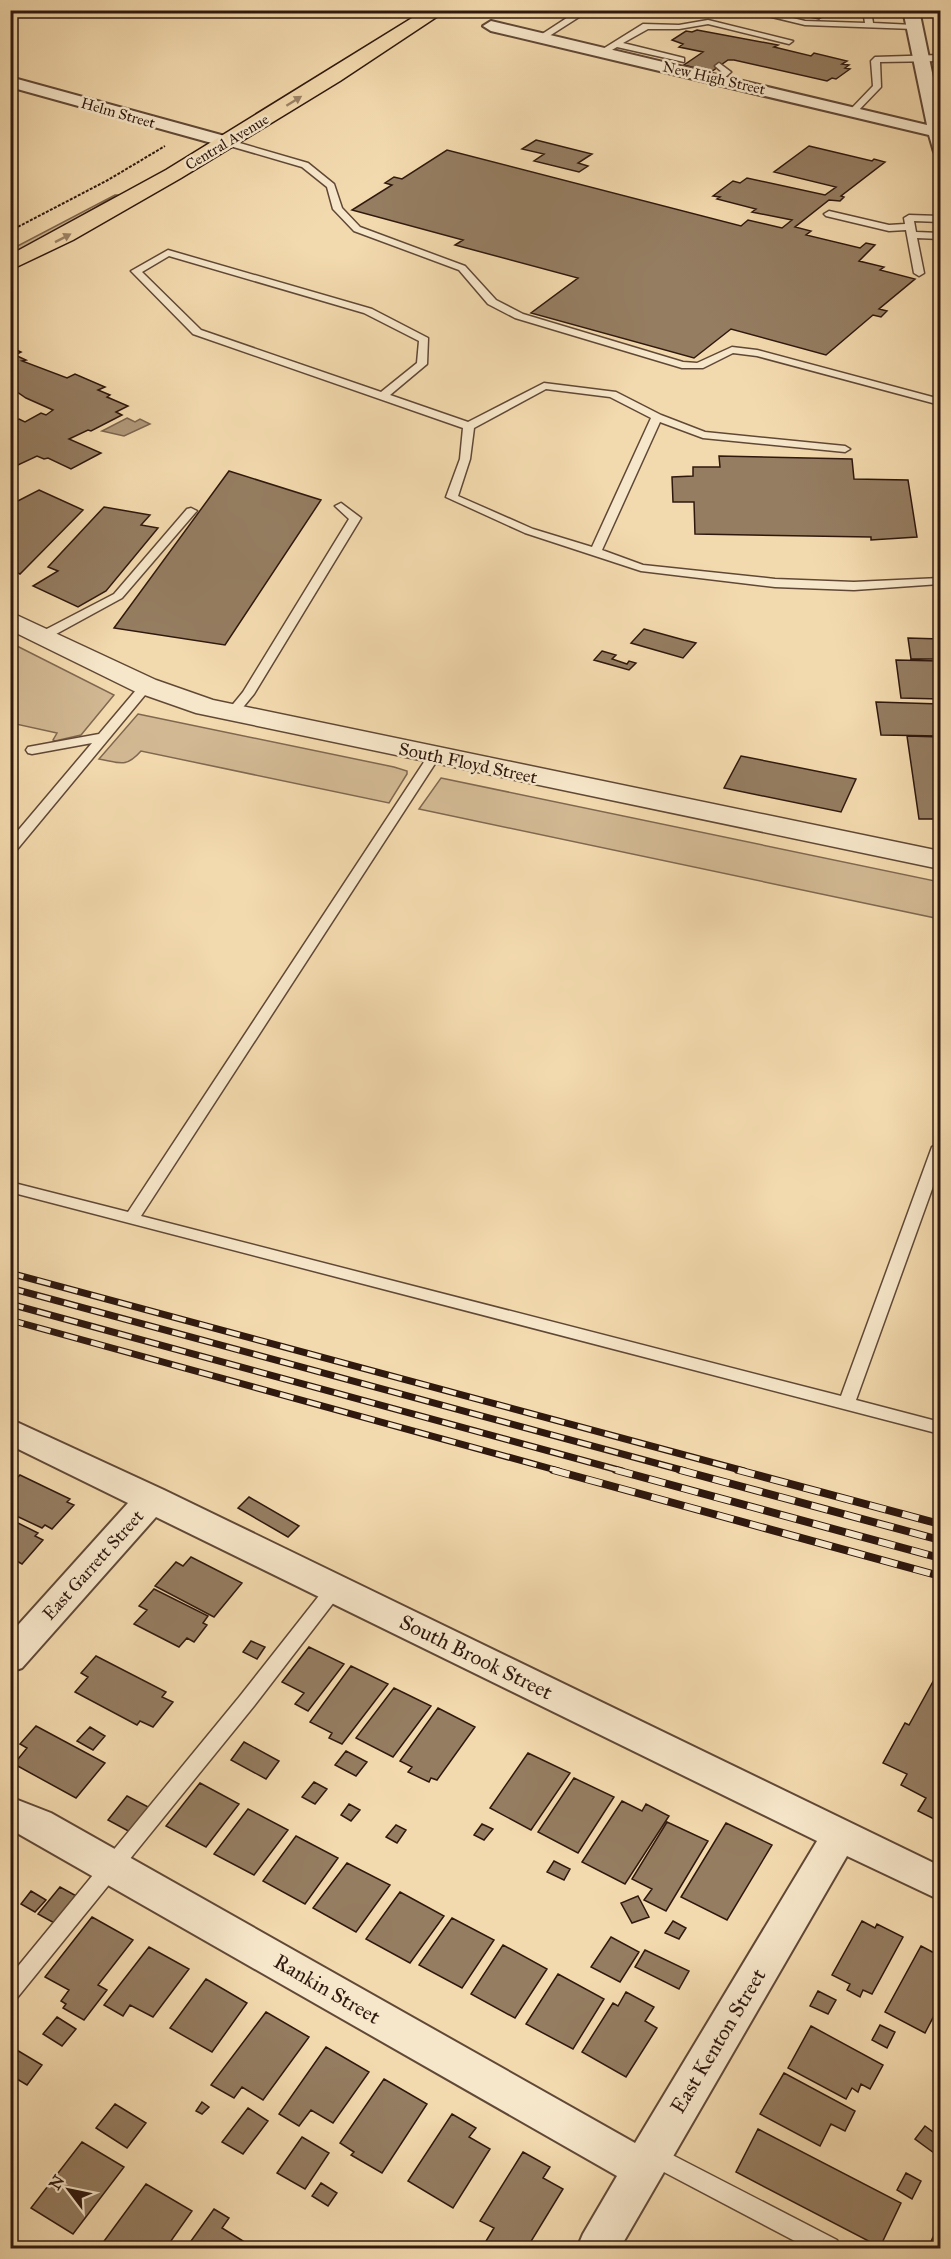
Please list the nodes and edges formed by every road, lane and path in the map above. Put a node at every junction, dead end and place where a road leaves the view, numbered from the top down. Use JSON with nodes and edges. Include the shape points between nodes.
{"nodes":[{"id":1,"x":438,"y":10,"type":"edge"},
{"id":2,"x":586,"y":10,"type":"edge"},
{"id":3,"x":747,"y":10,"type":"edge"},
{"id":4,"x":867,"y":10,"type":"edge"},
{"id":5,"x":912,"y":19,"type":"edge"},
{"id":6,"x":869,"y":25,"type":"junction"},
{"id":7,"x":491,"y":26,"type":"dead end"},
{"id":8,"x":540,"y":38,"type":"junction"},
{"id":9,"x":789,"y":41,"type":"dead end"},
{"id":10,"x":608,"y":48,"type":"junction"},
{"id":11,"x":920,"y":58,"type":"junction"},
{"id":12,"x":940,"y":58,"type":"edge"},
{"id":13,"x":693,"y":60,"type":"dead end"},
{"id":14,"x":673,"y":63,"type":"junction"},
{"id":15,"x":10,"y":82,"type":"edge"},
{"id":16,"x":853,"y":111,"type":"junction"},
{"id":17,"x":226,"y":119,"type":"dead end"},
{"id":18,"x":936,"y":132,"type":"junction"},
{"id":19,"x":199,"y":136,"type":"junction"},
{"id":20,"x":226,"y":142,"type":"junction"},
{"id":21,"x":167,"y":145,"type":"dead end"},
{"id":22,"x":940,"y":150,"type":"edge"},
{"id":23,"x":829,"y":214,"type":"dead end"},
{"id":24,"x":940,"y":219,"type":"edge"},
{"id":25,"x":911,"y":231,"type":"junction"},
{"id":26,"x":15,"y":234,"type":"edge"},
{"id":27,"x":940,"y":236,"type":"edge"},
{"id":28,"x":10,"y":264,"type":"edge"},
{"id":29,"x":919,"y":273,"type":"dead end"},
{"id":30,"x":382,"y":396,"type":"junction"},
{"id":31,"x":940,"y":402,"type":"edge"},
{"id":32,"x":657,"y":417,"type":"junction"},
{"id":33,"x":469,"y":426,"type":"junction"},
{"id":34,"x":845,"y":449,"type":"dead end"},
{"id":35,"x":341,"y":506,"type":"dead end"},
{"id":36,"x":191,"y":511,"type":"dead end"},
{"id":37,"x":596,"y":552,"type":"junction"},
{"id":38,"x":940,"y":581,"type":"edge"},
{"id":39,"x":10,"y":621,"type":"edge"},
{"id":40,"x":43,"y":636,"type":"junction"},
{"id":41,"x":146,"y":686,"type":"junction"},
{"id":42,"x":231,"y":714,"type":"junction"},
{"id":43,"x":104,"y":737,"type":"junction"},
{"id":44,"x":32,"y":750,"type":"dead end"},
{"id":45,"x":434,"y":756,"type":"junction"},
{"id":46,"x":10,"y":849,"type":"edge"},
{"id":47,"x":940,"y":860,"type":"edge"},
{"id":48,"x":940,"y":1147,"type":"edge"},
{"id":49,"x":10,"y":1187,"type":"edge"},
{"id":50,"x":132,"y":1218,"type":"junction"},
{"id":51,"x":847,"y":1403,"type":"junction"},
{"id":52,"x":940,"y":1428,"type":"edge"},
{"id":53,"x":10,"y":1431,"type":"edge"},
{"id":54,"x":152,"y":1499,"type":"junction"},
{"id":55,"x":335,"y":1588,"type":"junction"},
{"id":56,"x":10,"y":1658,"type":"edge"},
{"id":57,"x":10,"y":1812,"type":"edge"},
{"id":58,"x":840,"y":1835,"type":"junction"},
{"id":59,"x":112,"y":1866,"type":"junction"},
{"id":60,"x":940,"y":1884,"type":"edge"},
{"id":61,"x":10,"y":1992,"type":"edge"},
{"id":62,"x":647,"y":2162,"type":"junction"},
{"id":63,"x":598,"y":2248,"type":"edge"},
{"id":64,"x":829,"y":2248,"type":"edge"}],
"edges":[{"from":20,"to":1,"type":"main road","name":"Central Avenue","one_way":true},
{"from":2,"to":8,"type":"lane"},
{"from":3,"to":6,"type":"lane","via":[[805,23]]},
{"from":4,"to":6,"type":"lane"},
{"from":5,"to":6,"type":"lane"},
{"from":5,"to":11,"type":"street"},
{"from":7,"to":8,"type":"street","name":"New High Street"},
{"from":8,"to":10,"type":"street","name":"New High Street"},
{"from":9,"to":10,"type":"lane","via":[[708,22],[679,27],[646,26]]},
{"from":10,"to":14,"type":"street","name":"New High Street"},
{"from":11,"to":12,"type":"lane"},
{"from":11,"to":16,"type":"lane","via":[[875,61],[877,87]]},
{"from":11,"to":18,"type":"street"},
{"from":13,"to":14,"type":"lane"},
{"from":14,"to":16,"type":"street","name":"New High Street"},
{"from":15,"to":19,"type":"street","name":"Helm Street"},
{"from":16,"to":18,"type":"street","name":"New High Street"},
{"from":17,"to":19,"type":"main road","name":"Central Avenue"},
{"from":18,"to":22,"type":"street"},
{"from":19,"to":20,"type":"street","name":"Helm Street"},
{"from":19,"to":26,"type":"main road","name":"Central Avenue","via":[[96,197]]},
{"from":28,"to":20,"type":"main road","name":"Central Avenue","one_way":true,"via":[[70,234]]},
{"from":20,"to":31,"type":"lane","via":[[305,165],[331,186],[338,209],[357,229],[462,268],[492,302],[519,316],[682,365],[699,366],[732,350],[757,352]]},
{"from":21,"to":26,"type":"path"},
{"from":23,"to":25,"type":"lane"},
{"from":24,"to":25,"type":"lane","via":[[909,218]]},
{"from":25,"to":27,"type":"lane"},
{"from":25,"to":29,"type":"lane"},
{"from":30,"to":30,"type":"lane","via":[[197,332],[136,271],[168,253],[368,311],[424,340],[422,364]]},
{"from":30,"to":33,"type":"lane"},
{"from":32,"to":33,"type":"lane","via":[[612,394],[544,387]]},
{"from":32,"to":34,"type":"lane","via":[[704,435]]},
{"from":32,"to":37,"type":"lane"},
{"from":33,"to":37,"type":"lane","via":[[465,459],[452,497],[529,531]]},
{"from":35,"to":42,"type":"lane","via":[[355,518],[248,694]]},
{"from":36,"to":40,"type":"lane","via":[[118,596]]},
{"from":37,"to":38,"type":"lane","via":[[641,568],[775,583],[854,586]]},
{"from":39,"to":40,"type":"street","name":"South Floyd Street"},
{"from":40,"to":41,"type":"street","name":"South Floyd Street"},
{"from":41,"to":42,"type":"street","name":"South Floyd Street"},
{"from":41,"to":43,"type":"lane"},
{"from":42,"to":45,"type":"street","name":"South Floyd Street"},
{"from":43,"to":44,"type":"lane"},
{"from":43,"to":46,"type":"lane"},
{"from":45,"to":47,"type":"street","name":"South Floyd Street"},
{"from":45,"to":50,"type":"lane"},
{"from":48,"to":51,"type":"lane"},
{"from":49,"to":50,"type":"lane"},
{"from":50,"to":51,"type":"lane"},
{"from":51,"to":52,"type":"lane"},
{"from":53,"to":54,"type":"street","name":"South Brook Street"},
{"from":54,"to":55,"type":"street","name":"South Brook Street"},
{"from":54,"to":56,"type":"street","name":"East Garrett Street"},
{"from":55,"to":58,"type":"street","name":"South Brook Street"},
{"from":55,"to":59,"type":"lane"},
{"from":57,"to":59,"type":"street","name":"Rankin Street"},
{"from":58,"to":60,"type":"street","name":"South Brook Street"},
{"from":58,"to":62,"type":"street","name":"East Kenton Street"},
{"from":59,"to":61,"type":"lane"},
{"from":59,"to":62,"type":"street","name":"Rankin Street"},
{"from":62,"to":63,"type":"street","name":"East Kenton Street"},
{"from":62,"to":64,"type":"lane"}]}
